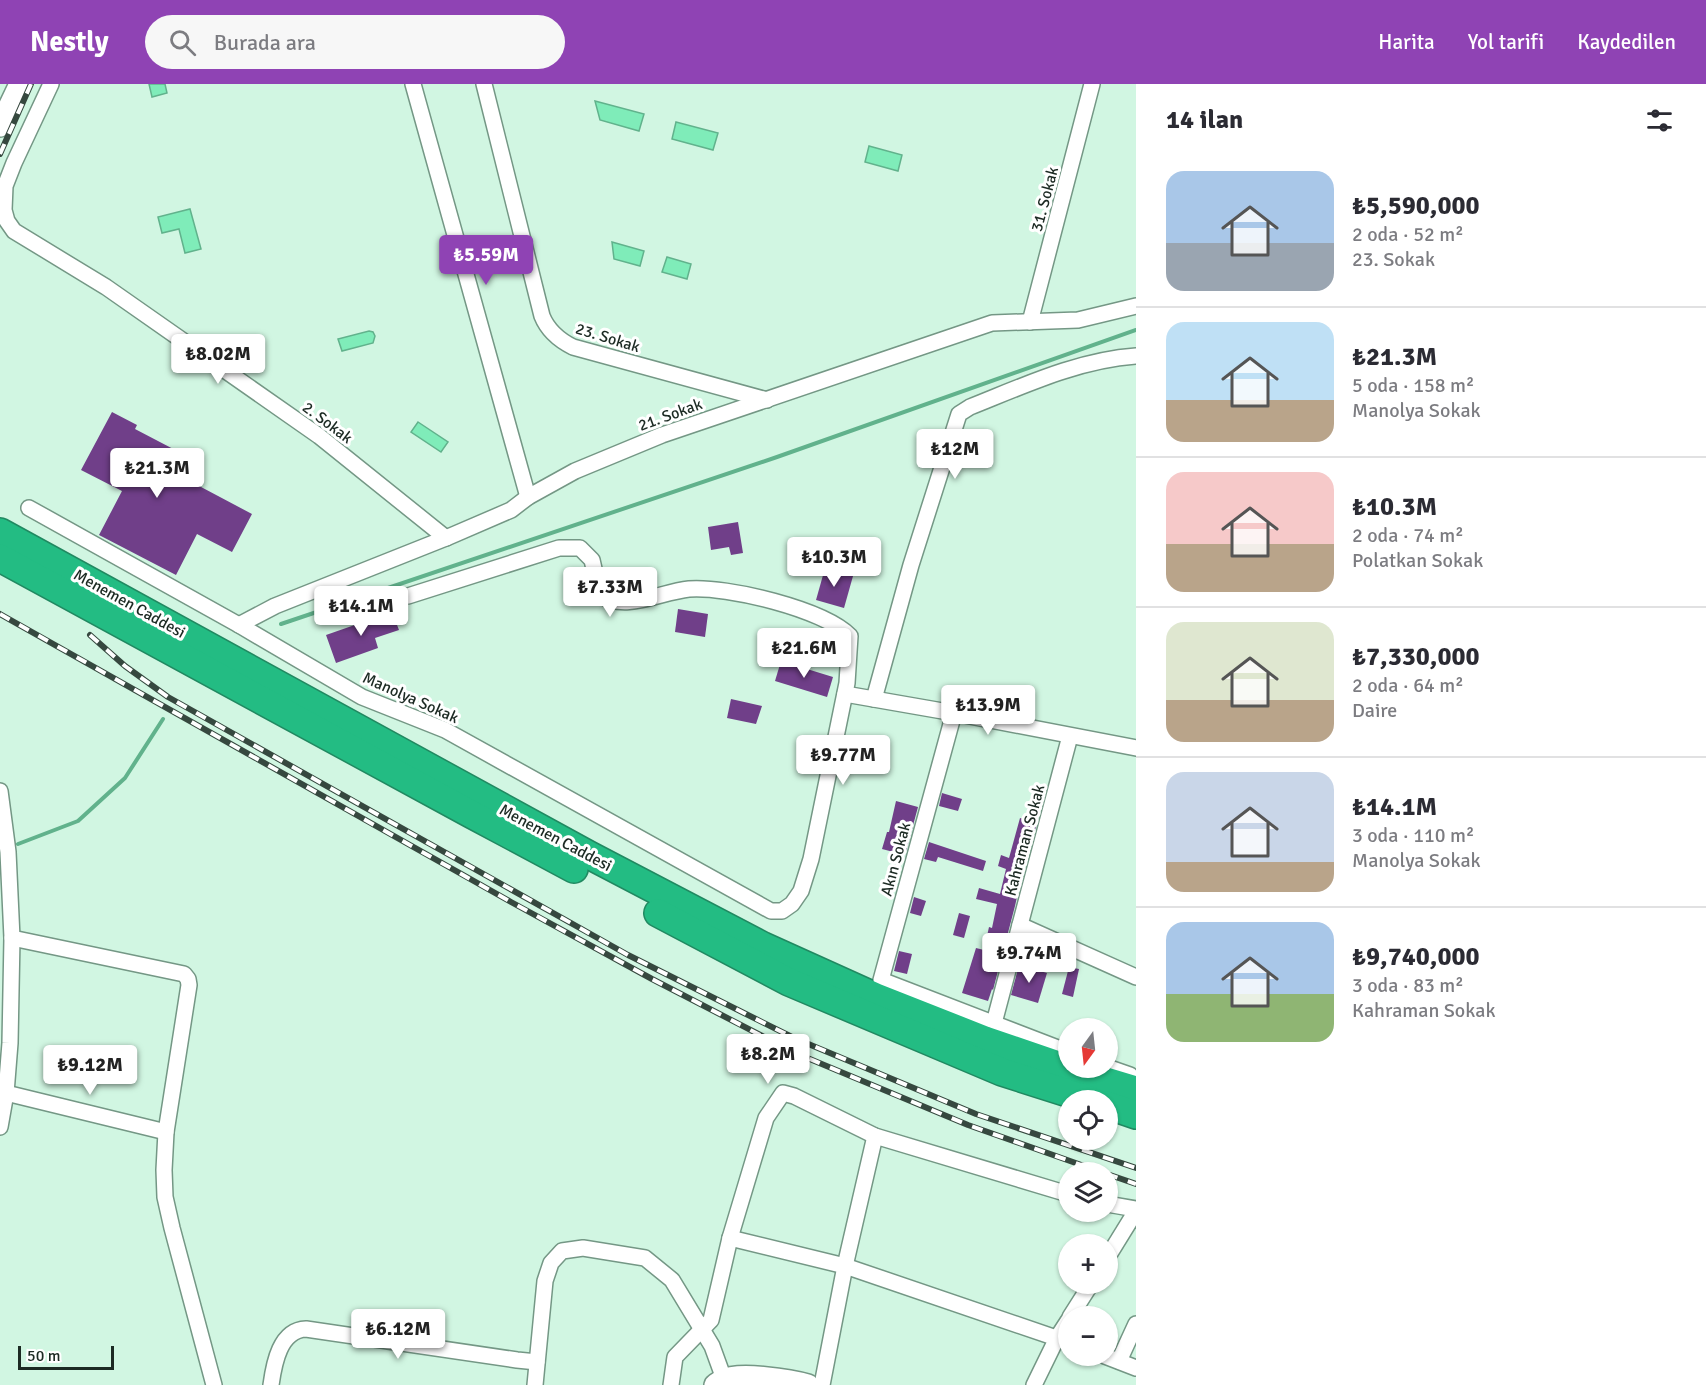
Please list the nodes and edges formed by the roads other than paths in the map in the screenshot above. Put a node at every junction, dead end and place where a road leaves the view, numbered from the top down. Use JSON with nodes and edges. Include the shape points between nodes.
{"nodes":[{"id":1,"x":20,"y":84,"type":"edge"},
{"id":2,"x":51,"y":84,"type":"edge"},
{"id":3,"x":413,"y":84,"type":"edge"},
{"id":4,"x":484,"y":84,"type":"edge"},
{"id":5,"x":1092,"y":84,"type":"edge"},
{"id":6,"x":0,"y":126,"type":"edge"},
{"id":7,"x":1136,"y":306,"type":"edge"},
{"id":8,"x":1030,"y":322,"type":"junction"},
{"id":9,"x":1136,"y":356,"type":"edge"},
{"id":10,"x":767,"y":400,"type":"junction"},
{"id":11,"x":528,"y":497,"type":"junction"},
{"id":12,"x":29,"y":508,"type":"dead end"},
{"id":13,"x":0,"y":532,"type":"edge"},
{"id":14,"x":446,"y":538,"type":"junction"},
{"id":15,"x":0,"y":558,"type":"edge"},
{"id":16,"x":408,"y":596,"type":"dead end"},
{"id":17,"x":239,"y":625,"type":"junction"},
{"id":18,"x":845,"y":694,"type":"junction"},
{"id":19,"x":874,"y":699,"type":"junction"},
{"id":20,"x":954,"y":712,"type":"junction"},
{"id":21,"x":1070,"y":736,"type":"junction"},
{"id":22,"x":1136,"y":748,"type":"edge"},
{"id":23,"x":0,"y":790,"type":"edge"},
{"id":24,"x":2,"y":824,"type":"edge"},
{"id":25,"x":4,"y":857,"type":"edge"},
{"id":26,"x":1020,"y":925,"type":"junction"},
{"id":27,"x":12,"y":938,"type":"junction"},
{"id":28,"x":1136,"y":977,"type":"edge"},
{"id":29,"x":994,"y":1023,"type":"junction"},
{"id":30,"x":1058,"y":1048,"type":"edge"},
{"id":31,"x":1118,"y":1070,"type":"edge"},
{"id":32,"x":1136,"y":1076,"type":"edge"},
{"id":33,"x":1058,"y":1090,"type":"edge"},
{"id":34,"x":1136,"y":1090,"type":"edge"},
{"id":35,"x":6,"y":1093,"type":"junction"},
{"id":36,"x":1118,"y":1109,"type":"edge"},
{"id":37,"x":1136,"y":1115,"type":"edge"},
{"id":38,"x":0,"y":1127,"type":"edge"},
{"id":39,"x":166,"y":1132,"type":"junction"},
{"id":40,"x":875,"y":1136,"type":"junction"},
{"id":41,"x":1058,"y":1191,"type":"edge"},
{"id":42,"x":1118,"y":1206,"type":"edge"},
{"id":43,"x":1136,"y":1210,"type":"edge"},
{"id":44,"x":730,"y":1238,"type":"junction"},
{"id":45,"x":1118,"y":1240,"type":"edge"},
{"id":46,"x":845,"y":1266,"type":"junction"},
{"id":47,"x":1136,"y":1324,"type":"edge"},
{"id":48,"x":703,"y":1329,"type":"junction"},
{"id":49,"x":1058,"y":1338,"type":"edge"},
{"id":50,"x":1058,"y":1348,"type":"edge"},
{"id":51,"x":1118,"y":1350,"type":"edge"},
{"id":52,"x":1118,"y":1361,"type":"edge"},
{"id":53,"x":537,"y":1362,"type":"junction"},
{"id":54,"x":1136,"y":1368,"type":"edge"},
{"id":55,"x":720,"y":1382,"type":"edge"},
{"id":56,"x":214,"y":1385,"type":"edge"},
{"id":57,"x":271,"y":1385,"type":"edge"},
{"id":58,"x":535,"y":1385,"type":"edge"},
{"id":59,"x":670,"y":1385,"type":"edge"},
{"id":60,"x":808,"y":1385,"type":"edge"},
{"id":61,"x":822,"y":1385,"type":"edge"},
{"id":62,"x":1034,"y":1385,"type":"edge"}],
"edges":[{"from":1,"to":6,"type":"street"},
{"from":2,"to":14,"type":"street","name":"2. Sokak","via":[[5,186],[7,221],[14,231],[106,286],[319,436]]},
{"from":3,"to":11,"type":"street"},
{"from":4,"to":10,"type":"street","name":"23. Sokak","via":[[542,316],[549,329],[573,347]]},
{"from":5,"to":8,"type":"street","name":"31. Sokak"},
{"from":7,"to":8,"type":"street","name":"21. Sokak","via":[[1078,320]]},
{"from":8,"to":10,"type":"street","name":"21. Sokak","via":[[992,323]]},
{"from":9,"to":19,"type":"street","via":[[1065,370],[959,414]]},
{"from":10,"to":11,"type":"street","name":"21. Sokak","via":[[662,435],[575,471]]},
{"from":11,"to":14,"type":"street","name":"21. Sokak","via":[[511,510]]},
{"from":12,"to":17,"type":"street","name":"Manolya Sokak"},
{"from":13,"to":34,"type":"highway","name":"Menemen Caddesi","via":[[475,794],[763,946],[985,1040]]},
{"from":14,"to":17,"type":"street","name":"21. Sokak","via":[[275,606]]},
{"from":15,"to":33,"type":"highway","name":"Menemen Caddesi","via":[[789,982],[1002,1072]]},
{"from":16,"to":18,"type":"street","via":[[559,548],[580,548],[592,560],[600,595],[609,601],[623,602],[690,589],[735,591],[818,615],[842,627],[850,636]]},
{"from":17,"to":18,"type":"street","name":"Manolya Sokak","via":[[362,697],[445,730],[771,911],[782,911],[801,891]]},
{"from":18,"to":19,"type":"street"},
{"from":19,"to":20,"type":"street"},
{"from":20,"to":21,"type":"street"},
{"from":20,"to":29,"type":"street","name":"Akın Sokak","via":[[881,980]]},
{"from":21,"to":22,"type":"street"},
{"from":21,"to":26,"type":"street","name":"Kahraman Sokak"},
{"from":23,"to":24,"type":"street"},
{"from":24,"to":25,"type":"street"},
{"from":25,"to":27,"type":"street"},
{"from":26,"to":28,"type":"street"},
{"from":26,"to":29,"type":"street","name":"Kahraman Sokak"},
{"from":27,"to":35,"type":"street"},
{"from":27,"to":39,"type":"street","via":[[184,974],[188,979]]},
{"from":29,"to":30,"type":"street"},
{"from":31,"to":32,"type":"street"},
{"from":35,"to":38,"type":"street"},
{"from":35,"to":39,"type":"street"},
{"from":36,"to":37,"type":"highway"},
{"from":39,"to":56,"type":"street","via":[[165,1197]]},
{"from":40,"to":41,"type":"street"},
{"from":40,"to":44,"type":"street","via":[[783,1093],[766,1118]]},
{"from":40,"to":46,"type":"street"},
{"from":42,"to":43,"type":"street"},
{"from":43,"to":45,"type":"street"},
{"from":44,"to":46,"type":"street"},
{"from":44,"to":48,"type":"street","via":[[711,1320]]},
{"from":46,"to":49,"type":"street"},
{"from":46,"to":61,"type":"street"},
{"from":47,"to":51,"type":"street"},
{"from":48,"to":53,"type":"street","via":[[672,1280],[645,1258],[583,1248],[562,1251],[551,1263],[545,1281]]},
{"from":48,"to":55,"type":"street","via":[[712,1346]]},
{"from":48,"to":59,"type":"street","via":[[675,1357]]},
{"from":50,"to":62,"type":"street"},
{"from":52,"to":54,"type":"street"},
{"from":53,"to":57,"type":"street","via":[[306,1329],[286,1336]]},
{"from":53,"to":58,"type":"street"},
{"from":55,"to":60,"type":"street","via":[[750,1377],[794,1380]]}]}
